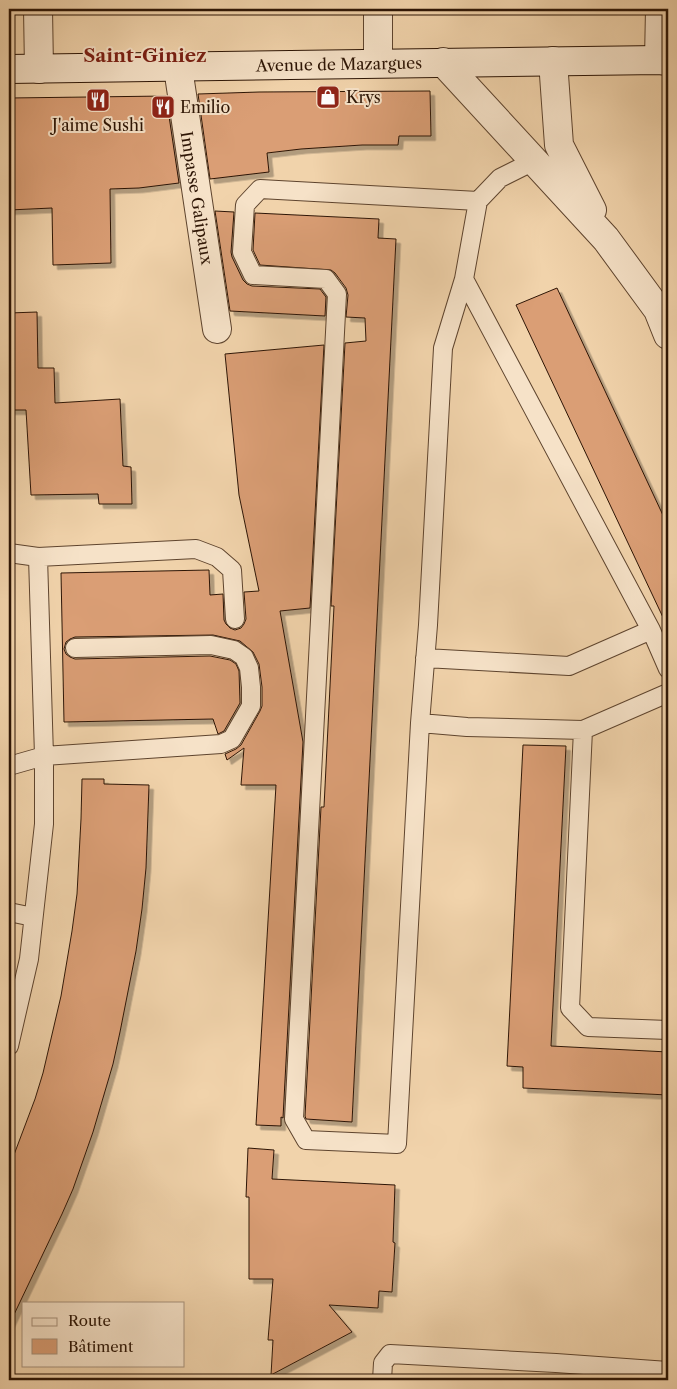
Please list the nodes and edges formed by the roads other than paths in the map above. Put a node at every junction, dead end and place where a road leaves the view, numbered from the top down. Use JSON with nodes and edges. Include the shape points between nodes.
{"nodes":[{"id":1,"x":38,"y":9,"type":"edge"},
{"id":2,"x":378,"y":9,"type":"edge"},
{"id":3,"x":660,"y":9,"type":"edge"},
{"id":4,"x":664,"y":60,"type":"edge"},
{"id":5,"x":553,"y":61,"type":"junction"},
{"id":6,"x":443,"y":62,"type":"junction"},
{"id":7,"x":378,"y":64,"type":"junction"},
{"id":8,"x":178,"y":68,"type":"junction"},
{"id":9,"x":9,"y":69,"type":"edge"},
{"id":10,"x":39,"y":69,"type":"junction"},
{"id":11,"x":559,"y":145,"type":"junction"},
{"id":12,"x":534,"y":160,"type":"junction"},
{"id":13,"x":478,"y":201,"type":"junction"},
{"id":14,"x":606,"y":239,"type":"junction"},
{"id":15,"x":464,"y":279,"type":"junction"},
{"id":16,"x":217,"y":329,"type":"dead end"},
{"id":17,"x":668,"y":335,"type":"edge"},
{"id":18,"x":9,"y":554,"type":"edge"},
{"id":19,"x":38,"y":557,"type":"junction"},
{"id":20,"x":234,"y":619,"type":"dead end"},
{"id":21,"x":651,"y":630,"type":"junction"},
{"id":22,"x":75,"y":648,"type":"dead end"},
{"id":23,"x":425,"y":658,"type":"junction"},
{"id":24,"x":668,"y":669,"type":"edge"},
{"id":25,"x":668,"y":693,"type":"edge"},
{"id":26,"x":420,"y":723,"type":"junction"},
{"id":27,"x":583,"y":730,"type":"junction"},
{"id":28,"x":44,"y":756,"type":"junction"},
{"id":29,"x":9,"y":766,"type":"edge"},
{"id":30,"x":9,"y":912,"type":"edge"},
{"id":31,"x":34,"y":917,"type":"junction"},
{"id":32,"x":668,"y":1030,"type":"edge"},
{"id":33,"x":9,"y":1046,"type":"edge"},
{"id":34,"x":668,"y":1371,"type":"edge"},
{"id":35,"x":382,"y":1380,"type":"edge"}],
"edges":[{"from":1,"to":10,"type":"street"},
{"from":2,"to":7,"type":"street"},
{"from":3,"to":4,"type":"street"},
{"from":4,"to":5,"type":"street","name":"Avenue de Mazargues"},
{"from":5,"to":6,"type":"street","name":"Avenue de Mazargues"},
{"from":5,"to":11,"type":"street"},
{"from":6,"to":7,"type":"street","name":"Avenue de Mazargues"},
{"from":6,"to":12,"type":"street"},
{"from":7,"to":8,"type":"street","name":"Avenue de Mazargues"},
{"from":8,"to":10,"type":"street","name":"Avenue de Mazargues"},
{"from":8,"to":16,"type":"street","name":"Impasse Galipaux"},
{"from":9,"to":10,"type":"street","name":"Avenue de Mazargues"},
{"from":11,"to":12,"type":"street"},
{"from":11,"to":14,"type":"street"},
{"from":12,"to":13,"type":"lane","via":[[500,178]]},
{"from":12,"to":14,"type":"street"},
{"from":13,"to":15,"type":"lane"},
{"from":13,"to":26,"type":"lane","via":[[260,189],[245,205],[242,252],[253,275],[326,279],[337,294],[294,1119],[306,1140],[397,1144]]},
{"from":14,"to":17,"type":"street","via":[[658,310]]},
{"from":15,"to":21,"type":"lane"},
{"from":15,"to":23,"type":"lane","via":[[443,348]]},
{"from":18,"to":19,"type":"lane"},
{"from":19,"to":20,"type":"lane","via":[[196,548],[218,557],[232,570]]},
{"from":19,"to":28,"type":"lane"},
{"from":21,"to":23,"type":"lane","via":[[569,666]]},
{"from":21,"to":24,"type":"lane"},
{"from":22,"to":28,"type":"lane","via":[[211,645],[234,650],[244,657],[249,668],[251,706],[232,740],[221,744]]},
{"from":23,"to":26,"type":"lane"},
{"from":25,"to":27,"type":"lane"},
{"from":26,"to":27,"type":"lane"},
{"from":27,"to":32,"type":"lane","via":[[570,1008],[588,1026]]},
{"from":28,"to":29,"type":"lane"},
{"from":28,"to":31,"type":"lane","via":[[44,824]]},
{"from":30,"to":31,"type":"lane"},
{"from":31,"to":33,"type":"lane","via":[[29,959]]},
{"from":34,"to":35,"type":"lane","via":[[390,1354],[383,1362]]}]}
